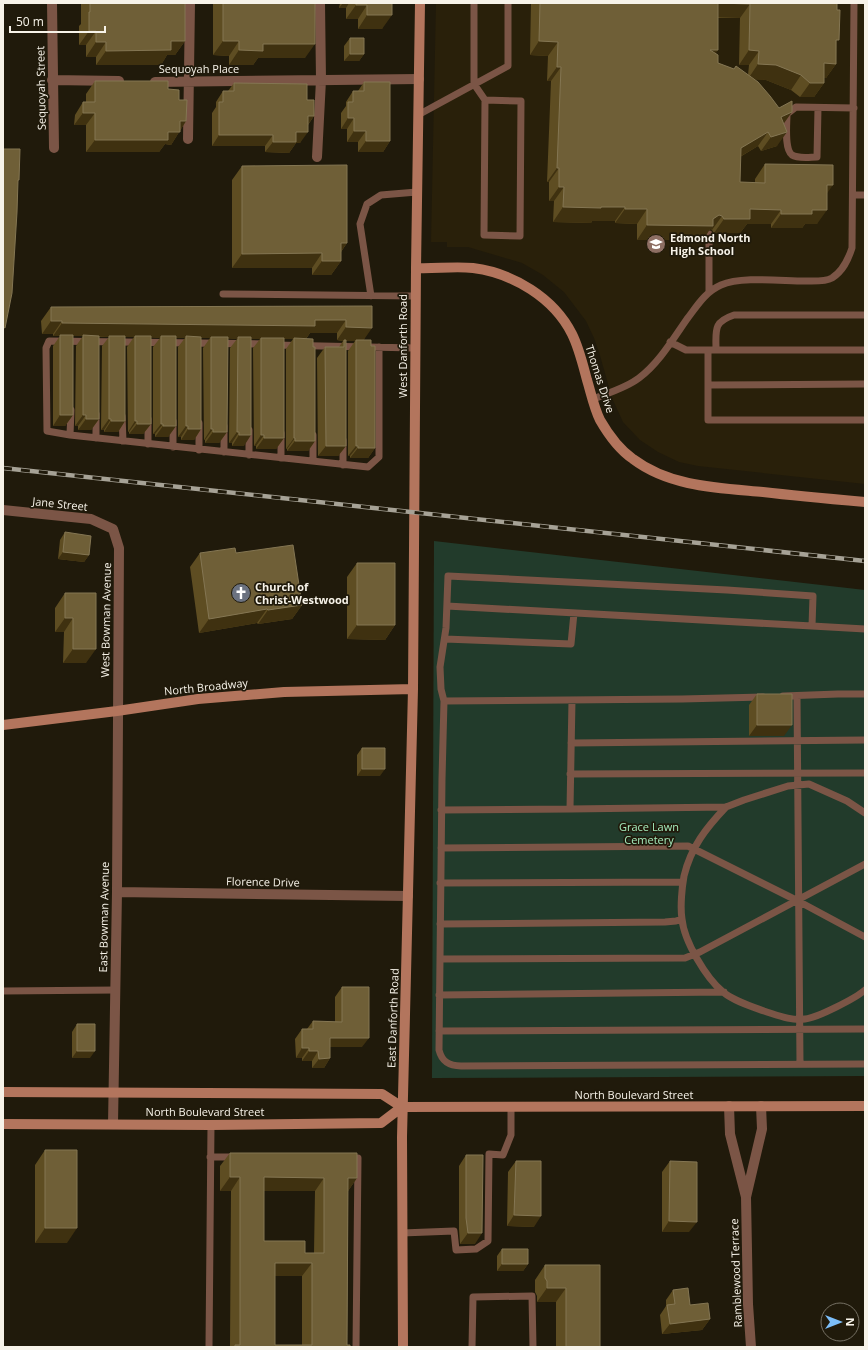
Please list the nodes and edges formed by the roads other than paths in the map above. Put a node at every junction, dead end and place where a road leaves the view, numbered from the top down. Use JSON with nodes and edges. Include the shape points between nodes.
{"nodes":[{"id":1,"x":52,"y":3,"type":"edge"},
{"id":2,"x":190,"y":3,"type":"edge"},
{"id":3,"x":320,"y":3,"type":"edge"},
{"id":4,"x":420,"y":3,"type":"edge"},
{"id":5,"x":474,"y":3,"type":"edge"},
{"id":6,"x":508,"y":3,"type":"edge"},
{"id":7,"x":854,"y":3,"type":"edge"},
{"id":8,"x":419,"y":79,"type":"junction"},
{"id":9,"x":52,"y":80,"type":"junction"},
{"id":10,"x":321,"y":80,"type":"junction"},
{"id":11,"x":128,"y":81,"type":"edge"},
{"id":12,"x":143,"y":82,"type":"edge"},
{"id":13,"x":188,"y":82,"type":"junction"},
{"id":14,"x":474,"y":84,"type":"junction"},
{"id":15,"x":485,"y":100,"type":"junction"},
{"id":16,"x":818,"y":108,"type":"junction"},
{"id":17,"x":854,"y":108,"type":"junction"},
{"id":18,"x":418,"y":115,"type":"junction"},
{"id":19,"x":188,"y":139,"type":"dead end"},
{"id":20,"x":54,"y":148,"type":"dead end"},
{"id":21,"x":317,"y":157,"type":"dead end"},
{"id":22,"x":417,"y":192,"type":"junction"},
{"id":23,"x":853,"y":196,"type":"junction"},
{"id":24,"x":865,"y":196,"type":"edge"},
{"id":25,"x":709,"y":234,"type":"edge"},
{"id":26,"x":416,"y":268,"type":"junction"},
{"id":27,"x":709,"y":292,"type":"junction"},
{"id":28,"x":223,"y":294,"type":"dead end"},
{"id":29,"x":371,"y":296,"type":"junction"},
{"id":30,"x":416,"y":296,"type":"junction"},
{"id":31,"x":865,"y":315,"type":"edge"},
{"id":32,"x":71,"y":342,"type":"junction"},
{"id":33,"x":148,"y":342,"type":"junction"},
{"id":34,"x":670,"y":342,"type":"junction"},
{"id":35,"x":173,"y":343,"type":"junction"},
{"id":36,"x":225,"y":344,"type":"junction"},
{"id":37,"x":248,"y":344,"type":"junction"},
{"id":38,"x":312,"y":345,"type":"junction"},
{"id":39,"x":343,"y":346,"type":"junction"},
{"id":40,"x":379,"y":347,"type":"junction"},
{"id":41,"x":415,"y":348,"type":"junction"},
{"id":42,"x":71,"y":349,"type":"edge"},
{"id":43,"x":148,"y":350,"type":"edge"},
{"id":44,"x":708,"y":350,"type":"junction"},
{"id":45,"x":716,"y":350,"type":"junction"},
{"id":46,"x":865,"y":350,"type":"edge"},
{"id":47,"x":173,"y":351,"type":"edge"},
{"id":48,"x":225,"y":351,"type":"edge"},
{"id":49,"x":248,"y":352,"type":"edge"},
{"id":50,"x":312,"y":353,"type":"edge"},
{"id":51,"x":343,"y":354,"type":"edge"},
{"id":52,"x":865,"y":384,"type":"edge"},
{"id":53,"x":708,"y":385,"type":"junction"},
{"id":54,"x":592,"y":399,"type":"junction"},
{"id":55,"x":70,"y":404,"type":"edge"},
{"id":56,"x":96,"y":408,"type":"edge"},
{"id":57,"x":122,"y":411,"type":"edge"},
{"id":58,"x":148,"y":413,"type":"edge"},
{"id":59,"x":173,"y":415,"type":"edge"},
{"id":60,"x":199,"y":419,"type":"edge"},
{"id":61,"x":865,"y":420,"type":"edge"},
{"id":62,"x":224,"y":421,"type":"edge"},
{"id":63,"x":249,"y":423,"type":"edge"},
{"id":64,"x":281,"y":428,"type":"edge"},
{"id":65,"x":312,"y":430,"type":"edge"},
{"id":66,"x":343,"y":433,"type":"edge"},
{"id":67,"x":70,"y":435,"type":"junction"},
{"id":68,"x":96,"y":438,"type":"junction"},
{"id":69,"x":122,"y":441,"type":"junction"},
{"id":70,"x":148,"y":444,"type":"junction"},
{"id":71,"x":173,"y":447,"type":"junction"},
{"id":72,"x":199,"y":450,"type":"junction"},
{"id":73,"x":224,"y":452,"type":"junction"},
{"id":74,"x":249,"y":455,"type":"junction"},
{"id":75,"x":281,"y":458,"type":"junction"},
{"id":76,"x":313,"y":461,"type":"junction"},
{"id":77,"x":343,"y":464,"type":"junction"},
{"id":78,"x":865,"y":502,"type":"edge"},
{"id":79,"x":3,"y":510,"type":"edge"},
{"id":80,"x":113,"y":530,"type":"joint"},
{"id":81,"x":447,"y":606,"type":"junction"},
{"id":82,"x":574,"y":613,"type":"junction"},
{"id":83,"x":812,"y":626,"type":"junction"},
{"id":84,"x":865,"y":629,"type":"edge"},
{"id":85,"x":445,"y":639,"type":"junction"},
{"id":86,"x":413,"y":689,"type":"junction"},
{"id":87,"x":865,"y":694,"type":"edge"},
{"id":88,"x":797,"y":696,"type":"junction"},
{"id":89,"x":572,"y":700,"type":"junction"},
{"id":90,"x":444,"y":701,"type":"junction"},
{"id":91,"x":118,"y":711,"type":"junction"},
{"id":92,"x":3,"y":725,"type":"edge"},
{"id":93,"x":865,"y":740,"type":"edge"},
{"id":94,"x":797,"y":741,"type":"junction"},
{"id":95,"x":571,"y":743,"type":"junction"},
{"id":96,"x":797,"y":773,"type":"junction"},
{"id":97,"x":865,"y":773,"type":"edge"},
{"id":98,"x":570,"y":774,"type":"junction"},
{"id":99,"x":797,"y":784,"type":"junction"},
{"id":100,"x":854,"y":805,"type":"junction"},
{"id":101,"x":726,"y":807,"type":"junction"},
{"id":102,"x":865,"y":807,"type":"edge"},
{"id":103,"x":570,"y":809,"type":"junction"},
{"id":104,"x":441,"y":810,"type":"junction"},
{"id":105,"x":865,"y":813,"type":"edge"},
{"id":106,"x":441,"y":848,"type":"junction"},
{"id":107,"x":694,"y":849,"type":"junction"},
{"id":108,"x":865,"y":864,"type":"edge"},
{"id":109,"x":683,"y":882,"type":"junction"},
{"id":110,"x":440,"y":883,"type":"junction"},
{"id":111,"x":117,"y":892,"type":"junction"},
{"id":112,"x":408,"y":896,"type":"junction"},
{"id":113,"x":798,"y":901,"type":"junction"},
{"id":114,"x":682,"y":919,"type":"junction"},
{"id":115,"x":440,"y":924,"type":"junction"},
{"id":116,"x":865,"y":937,"type":"edge"},
{"id":117,"x":694,"y":953,"type":"junction"},
{"id":118,"x":440,"y":959,"type":"junction"},
{"id":119,"x":116,"y":990,"type":"junction"},
{"id":120,"x":865,"y":990,"type":"edge"},
{"id":121,"x":3,"y":991,"type":"edge"},
{"id":122,"x":724,"y":992,"type":"junction"},
{"id":123,"x":439,"y":994,"type":"junction"},
{"id":124,"x":800,"y":1019,"type":"junction"},
{"id":125,"x":800,"y":1029,"type":"junction"},
{"id":126,"x":865,"y":1029,"type":"edge"},
{"id":127,"x":439,"y":1030,"type":"junction"},
{"id":128,"x":800,"y":1064,"type":"junction"},
{"id":129,"x":865,"y":1064,"type":"edge"},
{"id":130,"x":3,"y":1092,"type":"edge"},
{"id":131,"x":113,"y":1092,"type":"junction"},
{"id":132,"x":729,"y":1106,"type":"junction"},
{"id":133,"x":761,"y":1106,"type":"junction"},
{"id":134,"x":865,"y":1106,"type":"edge"},
{"id":135,"x":402,"y":1107,"type":"junction"},
{"id":136,"x":511,"y":1107,"type":"junction"},
{"id":137,"x":3,"y":1124,"type":"edge"},
{"id":138,"x":113,"y":1124,"type":"junction"},
{"id":139,"x":210,"y":1125,"type":"junction"},
{"id":140,"x":210,"y":1157,"type":"junction"},
{"id":141,"x":241,"y":1157,"type":"edge"},
{"id":142,"x":343,"y":1158,"type":"edge"},
{"id":143,"x":746,"y":1197,"type":"junction"},
{"id":144,"x":402,"y":1233,"type":"junction"},
{"id":145,"x":209,"y":1347,"type":"edge"},
{"id":146,"x":356,"y":1347,"type":"edge"},
{"id":147,"x":403,"y":1347,"type":"edge"},
{"id":148,"x":472,"y":1347,"type":"edge"},
{"id":149,"x":533,"y":1347,"type":"edge"},
{"id":150,"x":751,"y":1347,"type":"edge"}],
"edges":[{"from":1,"to":9,"type":"street","name":"Sequoyah Street"},
{"from":2,"to":13,"type":"street"},
{"from":3,"to":10,"type":"street"},
{"from":4,"to":8,"type":"main road","name":"West Danforth Road"},
{"from":5,"to":14,"type":"lane"},
{"from":6,"to":14,"type":"lane","via":[[508,66]]},
{"from":7,"to":17,"type":"lane"},
{"from":8,"to":10,"type":"street","name":"Sequoyah Place"},
{"from":8,"to":18,"type":"main road","name":"West Danforth Road"},
{"from":9,"to":11,"type":"street"},
{"from":9,"to":20,"type":"street","name":"Sequoyah Street"},
{"from":10,"to":13,"type":"street","name":"Sequoyah Place"},
{"from":10,"to":21,"type":"street"},
{"from":12,"to":13,"type":"street","name":"Sequoyah Place"},
{"from":13,"to":19,"type":"street"},
{"from":14,"to":15,"type":"lane"},
{"from":14,"to":18,"type":"lane"},
{"from":15,"to":15,"type":"lane","via":[[484,235],[520,236],[521,101]]},
{"from":16,"to":16,"type":"lane","via":[[796,107],[787,114],[787,149],[792,155],[817,157]]},
{"from":16,"to":17,"type":"lane"},
{"from":17,"to":23,"type":"lane"},
{"from":18,"to":22,"type":"main road","name":"West Danforth Road"},
{"from":22,"to":26,"type":"main road","name":"West Danforth Road"},
{"from":22,"to":29,"type":"lane","via":[[381,195],[367,204],[360,224]]},
{"from":23,"to":24,"type":"lane"},
{"from":23,"to":27,"type":"lane","via":[[852,248],[848,260],[831,279],[741,281],[722,284]]},
{"from":25,"to":27,"type":"lane"},
{"from":26,"to":30,"type":"main road","name":"West Danforth Road"},
{"from":26,"to":54,"type":"main road","name":"Thomas Drive","via":[[473,268],[524,285],[546,300],[560,315],[572,335]]},
{"from":27,"to":34,"type":"lane"},
{"from":28,"to":29,"type":"lane"},
{"from":29,"to":30,"type":"lane"},
{"from":30,"to":41,"type":"main road","name":"West Danforth Road"},
{"from":31,"to":45,"type":"lane","via":[[734,315],[724,318],[716,327]]},
{"from":32,"to":33,"type":"lane","via":[[122,346]]},
{"from":32,"to":42,"type":"lane"},
{"from":32,"to":67,"type":"lane","via":[[49,341],[46,348],[47,431]]},
{"from":33,"to":35,"type":"lane"},
{"from":33,"to":43,"type":"lane"},
{"from":34,"to":44,"type":"lane","via":[[686,350]]},
{"from":34,"to":54,"type":"lane","via":[[639,378]]},
{"from":35,"to":36,"type":"lane","via":[[198,347]]},
{"from":35,"to":47,"type":"lane"},
{"from":36,"to":37,"type":"lane"},
{"from":36,"to":48,"type":"lane"},
{"from":37,"to":38,"type":"lane","via":[[281,348]]},
{"from":37,"to":49,"type":"lane"},
{"from":38,"to":39,"type":"lane"},
{"from":38,"to":50,"type":"lane"},
{"from":39,"to":40,"type":"lane"},
{"from":39,"to":51,"type":"lane"},
{"from":40,"to":41,"type":"lane"},
{"from":40,"to":77,"type":"lane","via":[[379,458],[368,467]]},
{"from":41,"to":86,"type":"main road","name":"West Danforth Road"},
{"from":44,"to":45,"type":"lane"},
{"from":44,"to":53,"type":"lane"},
{"from":45,"to":46,"type":"lane"},
{"from":52,"to":53,"type":"lane"},
{"from":53,"to":61,"type":"lane","via":[[708,420]]},
{"from":54,"to":78,"type":"main road","name":"Thomas Drive","via":[[600,420],[615,442],[633,459],[658,474],[696,485]]},
{"from":55,"to":67,"type":"lane"},
{"from":56,"to":68,"type":"lane"},
{"from":57,"to":69,"type":"lane"},
{"from":58,"to":70,"type":"lane"},
{"from":59,"to":71,"type":"lane"},
{"from":60,"to":72,"type":"lane"},
{"from":62,"to":73,"type":"lane"},
{"from":63,"to":74,"type":"lane"},
{"from":64,"to":75,"type":"lane"},
{"from":65,"to":76,"type":"lane"},
{"from":66,"to":77,"type":"lane"},
{"from":67,"to":68,"type":"lane"},
{"from":68,"to":69,"type":"lane"},
{"from":69,"to":70,"type":"lane"},
{"from":70,"to":71,"type":"lane"},
{"from":71,"to":72,"type":"lane"},
{"from":72,"to":73,"type":"lane"},
{"from":73,"to":74,"type":"lane"},
{"from":74,"to":75,"type":"lane"},
{"from":75,"to":76,"type":"lane"},
{"from":76,"to":77,"type":"lane"},
{"from":79,"to":80,"type":"street","name":"Jane Street","via":[[92,519]]},
{"from":80,"to":91,"type":"street","name":"West Bowman Avenue","via":[[119,548]]},
{"from":81,"to":82,"type":"lane"},
{"from":81,"to":83,"type":"lane","via":[[448,576],[589,582],[813,596]]},
{"from":81,"to":85,"type":"lane"},
{"from":82,"to":83,"type":"lane"},
{"from":82,"to":85,"type":"lane","via":[[571,644]]},
{"from":83,"to":84,"type":"lane"},
{"from":85,"to":90,"type":"lane","via":[[440,667]]},
{"from":86,"to":91,"type":"main road","name":"North Broadway","via":[[284,692],[198,699]]},
{"from":86,"to":112,"type":"main road","name":"East Danforth Road"},
{"from":87,"to":88,"type":"lane"},
{"from":88,"to":89,"type":"lane"},
{"from":88,"to":94,"type":"lane"},
{"from":89,"to":90,"type":"lane"},
{"from":89,"to":95,"type":"lane"},
{"from":90,"to":104,"type":"lane"},
{"from":91,"to":92,"type":"main road","name":"North Broadway"},
{"from":91,"to":111,"type":"street","name":"East Bowman Avenue"},
{"from":93,"to":94,"type":"lane"},
{"from":94,"to":95,"type":"lane"},
{"from":94,"to":96,"type":"lane"},
{"from":95,"to":98,"type":"lane"},
{"from":96,"to":97,"type":"lane"},
{"from":96,"to":98,"type":"lane"},
{"from":96,"to":99,"type":"lane"},
{"from":98,"to":103,"type":"lane"},
{"from":99,"to":100,"type":"lane","via":[[809,784]]},
{"from":99,"to":101,"type":"lane"},
{"from":99,"to":113,"type":"lane"},
{"from":100,"to":102,"type":"lane"},
{"from":100,"to":105,"type":"lane"},
{"from":101,"to":103,"type":"lane"},
{"from":101,"to":107,"type":"lane","via":[[699,838]]},
{"from":103,"to":104,"type":"lane"},
{"from":104,"to":106,"type":"lane"},
{"from":106,"to":107,"type":"lane","via":[[688,846]]},
{"from":106,"to":110,"type":"lane"},
{"from":107,"to":109,"type":"lane"},
{"from":107,"to":113,"type":"lane"},
{"from":108,"to":113,"type":"lane"},
{"from":109,"to":110,"type":"lane"},
{"from":109,"to":114,"type":"lane"},
{"from":110,"to":115,"type":"lane"},
{"from":111,"to":112,"type":"street","name":"Florence Drive"},
{"from":111,"to":119,"type":"street","name":"East Bowman Avenue"},
{"from":112,"to":135,"type":"main road","name":"East Danforth Road"},
{"from":113,"to":116,"type":"lane"},
{"from":113,"to":117,"type":"lane"},
{"from":113,"to":124,"type":"lane"},
{"from":114,"to":115,"type":"lane","via":[[665,922]]},
{"from":114,"to":117,"type":"lane"},
{"from":115,"to":118,"type":"lane"},
{"from":117,"to":118,"type":"lane","via":[[685,958]]},
{"from":117,"to":122,"type":"lane","via":[[714,983]]},
{"from":118,"to":123,"type":"lane"},
{"from":119,"to":121,"type":"lane"},
{"from":119,"to":131,"type":"street","name":"East Bowman Avenue"},
{"from":120,"to":124,"type":"lane","via":[[825,1012]]},
{"from":122,"to":123,"type":"lane"},
{"from":122,"to":124,"type":"lane","via":[[762,1010],[790,1019]]},
{"from":123,"to":127,"type":"lane"},
{"from":124,"to":125,"type":"lane"},
{"from":125,"to":126,"type":"lane"},
{"from":125,"to":127,"type":"lane"},
{"from":125,"to":128,"type":"lane"},
{"from":127,"to":128,"type":"lane","via":[[440,1056],[454,1066]]},
{"from":128,"to":129,"type":"lane"},
{"from":130,"to":131,"type":"main road","name":"North Boulevard Street"},
{"from":131,"to":135,"type":"main road","name":"North Boulevard Street","via":[[382,1094]]},
{"from":131,"to":138,"type":"street","name":"East Bowman Avenue"},
{"from":132,"to":133,"type":"main road","name":"North Boulevard Street"},
{"from":132,"to":136,"type":"main road","name":"North Boulevard Street"},
{"from":132,"to":143,"type":"street","name":"Ramblewood Terrace","via":[[730,1134]]},
{"from":133,"to":134,"type":"main road","name":"North Boulevard Street"},
{"from":133,"to":143,"type":"street","name":"Ramblewood Terrace","via":[[762,1129]]},
{"from":135,"to":136,"type":"main road","name":"North Boulevard Street"},
{"from":135,"to":139,"type":"main road","name":"North Boulevard Street","via":[[381,1123]]},
{"from":135,"to":144,"type":"main road","name":"East Danforth Road"},
{"from":136,"to":144,"type":"lane","via":[[511,1135],[503,1155],[489,1154],[488,1241],[476,1249],[456,1250],[454,1231]]},
{"from":137,"to":138,"type":"main road","name":"North Boulevard Street"},
{"from":138,"to":139,"type":"main road","name":"North Boulevard Street"},
{"from":139,"to":140,"type":"lane"},
{"from":140,"to":141,"type":"lane"},
{"from":140,"to":145,"type":"lane"},
{"from":142,"to":146,"type":"lane","via":[[358,1158]]},
{"from":143,"to":150,"type":"street","name":"Ramblewood Terrace"},
{"from":144,"to":147,"type":"main road","name":"East Danforth Road"},
{"from":148,"to":149,"type":"lane","via":[[473,1297],[532,1296]]}]}
